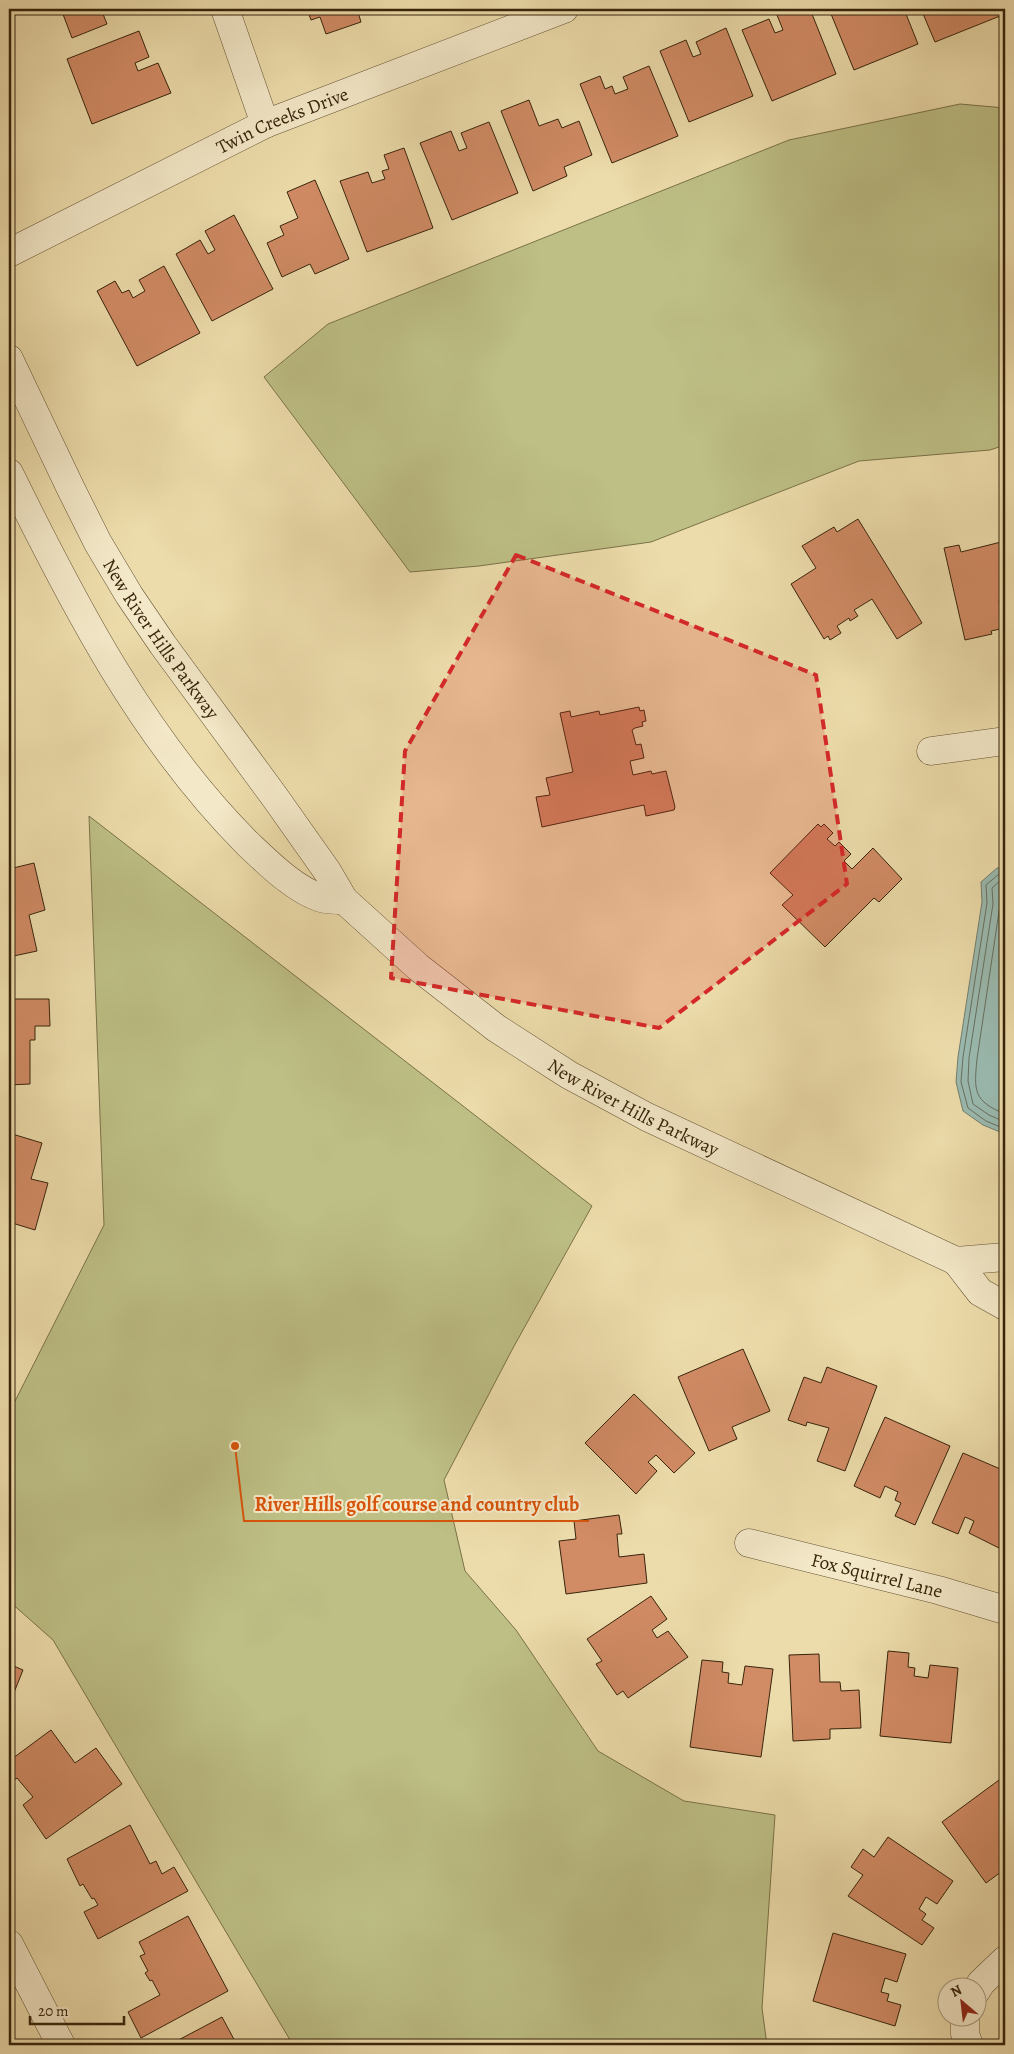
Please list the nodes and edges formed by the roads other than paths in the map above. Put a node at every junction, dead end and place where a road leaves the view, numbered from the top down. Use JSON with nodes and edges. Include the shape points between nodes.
{"nodes":[{"id":1,"x":225,"y":9,"type":"edge"},
{"id":2,"x":564,"y":9,"type":"edge"},
{"id":3,"x":265,"y":124,"type":"junction"},
{"id":4,"x":9,"y":253,"type":"edge"},
{"id":5,"x":9,"y":359,"type":"edge"},
{"id":6,"x":9,"y":473,"type":"edge"},
{"id":7,"x":1005,"y":741,"type":"edge"},
{"id":8,"x":931,"y":751,"type":"dead end"},
{"id":9,"x":344,"y":900,"type":"junction"},
{"id":10,"x":1005,"y":1257,"type":"edge"},
{"id":11,"x":956,"y":1261,"type":"junction"},
{"id":12,"x":1005,"y":1306,"type":"edge"},
{"id":13,"x":749,"y":1542,"type":"dead end"},
{"id":14,"x":1005,"y":1610,"type":"edge"},
{"id":15,"x":9,"y":1944,"type":"edge"},
{"id":16,"x":1005,"y":1960,"type":"edge"},
{"id":17,"x":986,"y":1978,"type":"edge"},
{"id":18,"x":965,"y":2026,"type":"edge"},
{"id":19,"x":61,"y":2045,"type":"edge"},
{"id":20,"x":969,"y":2045,"type":"edge"}],
"edges":[{"from":1,"to":3,"type":"street"},
{"from":2,"to":3,"type":"street","name":"Twin Creeks Drive"},
{"from":3,"to":4,"type":"street","name":"Twin Creeks Drive"},
{"from":5,"to":9,"type":"street","name":"New River Hills Parkway","via":[[98,543],[129,595],[327,871]]},
{"from":6,"to":9,"type":"street","via":[[57,572],[96,639],[185,774],[231,826],[287,878],[321,898]]},
{"from":7,"to":8,"type":"street"},
{"from":9,"to":11,"type":"street","name":"New River Hills Parkway","via":[[418,966],[496,1028],[569,1075],[646,1117]]},
{"from":10,"to":11,"type":"street","name":"New River Hills Parkway"},
{"from":11,"to":12,"type":"street","name":"New River Hills Parkway","via":[[980,1292]]},
{"from":13,"to":14,"type":"street","name":"Fox Squirrel Lane"},
{"from":15,"to":19,"type":"street"},
{"from":16,"to":17,"type":"street"},
{"from":18,"to":20,"type":"street"}]}
